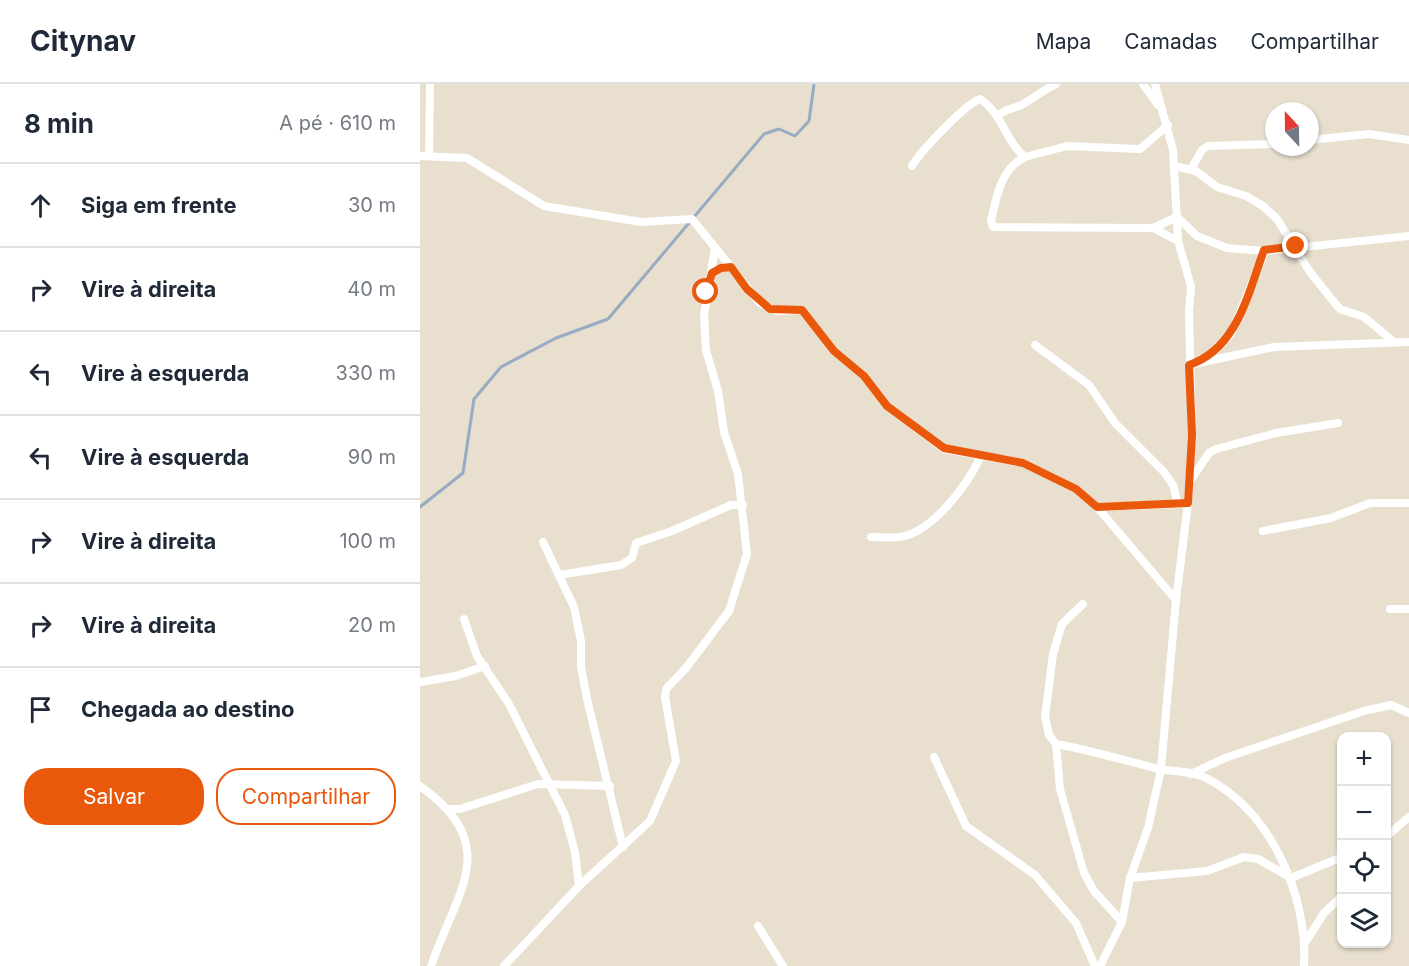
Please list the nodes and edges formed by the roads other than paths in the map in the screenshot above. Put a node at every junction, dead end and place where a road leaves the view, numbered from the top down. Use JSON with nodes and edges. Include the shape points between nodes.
{"nodes":[{"id":1,"x":430,"y":84,"type":"edge"},
{"id":2,"x":1056,"y":84,"type":"edge"},
{"id":3,"x":1143,"y":84,"type":"edge"},
{"id":4,"x":1155,"y":84,"type":"edge"},
{"id":5,"x":1162,"y":111,"type":"junction"},
{"id":6,"x":997,"y":116,"type":"junction"},
{"id":7,"x":1167,"y":125,"type":"junction"},
{"id":8,"x":1319,"y":139,"type":"edge"},
{"id":9,"x":1409,"y":140,"type":"edge"},
{"id":10,"x":1265,"y":144,"type":"edge"},
{"id":11,"x":424,"y":155,"type":"edge"},
{"id":12,"x":1020,"y":156,"type":"junction"},
{"id":13,"x":912,"y":166,"type":"dead end"},
{"id":14,"x":1174,"y":166,"type":"junction"},
{"id":15,"x":1191,"y":170,"type":"junction"},
{"id":16,"x":1177,"y":217,"type":"junction"},
{"id":17,"x":1153,"y":228,"type":"junction"},
{"id":18,"x":1409,"y":236,"type":"edge"},
{"id":19,"x":1178,"y":241,"type":"junction"},
{"id":20,"x":1296,"y":246,"type":"junction"},
{"id":21,"x":715,"y":248,"type":"junction"},
{"id":22,"x":1264,"y":250,"type":"junction"},
{"id":23,"x":731,"y":267,"type":"junction"},
{"id":24,"x":712,"y":273,"type":"junction"},
{"id":25,"x":1395,"y":342,"type":"junction"},
{"id":26,"x":1409,"y":342,"type":"edge"},
{"id":27,"x":1035,"y":345,"type":"dead end"},
{"id":28,"x":1205,"y":360,"type":"junction"},
{"id":29,"x":1189,"y":365,"type":"junction"},
{"id":30,"x":1338,"y":423,"type":"dead end"},
{"id":31,"x":981,"y":456,"type":"junction"},
{"id":32,"x":1190,"y":481,"type":"junction"},
{"id":33,"x":1188,"y":503,"type":"junction"},
{"id":34,"x":1409,"y":503,"type":"edge"},
{"id":35,"x":1178,"y":504,"type":"junction"},
{"id":36,"x":743,"y":505,"type":"junction"},
{"id":37,"x":1097,"y":507,"type":"junction"},
{"id":38,"x":1263,"y":531,"type":"dead end"},
{"id":39,"x":871,"y":537,"type":"dead end"},
{"id":40,"x":543,"y":542,"type":"dead end"},
{"id":41,"x":559,"y":575,"type":"junction"},
{"id":42,"x":1176,"y":600,"type":"junction"},
{"id":43,"x":1083,"y":604,"type":"dead end"},
{"id":44,"x":1390,"y":609,"type":"dead end"},
{"id":45,"x":1409,"y":609,"type":"edge"},
{"id":46,"x":464,"y":619,"type":"dead end"},
{"id":47,"x":485,"y":666,"type":"junction"},
{"id":48,"x":420,"y":682,"type":"edge"},
{"id":49,"x":1409,"y":712,"type":"edge"},
{"id":50,"x":1056,"y":744,"type":"junction"},
{"id":51,"x":934,"y":757,"type":"dead end"},
{"id":52,"x":1161,"y":769,"type":"junction"},
{"id":53,"x":1191,"y":774,"type":"junction"},
{"id":54,"x":551,"y":784,"type":"junction"},
{"id":55,"x":420,"y":786,"type":"edge"},
{"id":56,"x":610,"y":786,"type":"junction"},
{"id":57,"x":460,"y":808,"type":"junction"},
{"id":58,"x":448,"y":809,"type":"junction"},
{"id":59,"x":1409,"y":817,"type":"edge"},
{"id":60,"x":458,"y":823,"type":"junction"},
{"id":61,"x":1391,"y":833,"type":"edge"},
{"id":62,"x":623,"y":847,"type":"junction"},
{"id":63,"x":1337,"y":859,"type":"edge"},
{"id":64,"x":1130,"y":878,"type":"junction"},
{"id":65,"x":1291,"y":878,"type":"junction"},
{"id":66,"x":579,"y":886,"type":"junction"},
{"id":67,"x":1337,"y":900,"type":"edge"},
{"id":68,"x":1122,"y":922,"type":"junction"},
{"id":69,"x":758,"y":926,"type":"dead end"},
{"id":70,"x":1305,"y":943,"type":"junction"},
{"id":71,"x":431,"y":966,"type":"edge"},
{"id":72,"x":504,"y":966,"type":"edge"},
{"id":73,"x":783,"y":966,"type":"edge"},
{"id":74,"x":1095,"y":966,"type":"edge"},
{"id":75,"x":1100,"y":966,"type":"edge"},
{"id":76,"x":1304,"y":966,"type":"edge"}],
"edges":[{"from":1,"to":11,"type":"street"},
{"from":2,"to":6,"type":"street"},
{"from":3,"to":5,"type":"street"},
{"from":4,"to":5,"type":"street"},
{"from":5,"to":7,"type":"street"},
{"from":6,"to":12,"type":"street"},
{"from":6,"to":13,"type":"street","via":[[984,101],[976,100],[921,151]]},
{"from":7,"to":12,"type":"street","via":[[1140,149],[1067,146]]},
{"from":7,"to":14,"type":"street"},
{"from":8,"to":9,"type":"street","via":[[1369,134]]},
{"from":10,"to":15,"type":"street","via":[[1208,146]]},
{"from":11,"to":21,"type":"street","via":[[467,158],[544,206],[641,222],[692,219]]},
{"from":12,"to":17,"type":"street","via":[[999,186],[993,227]]},
{"from":14,"to":15,"type":"street"},
{"from":14,"to":16,"type":"street"},
{"from":15,"to":20,"type":"street","via":[[1217,187],[1246,196],[1263,207]]},
{"from":16,"to":17,"type":"street"},
{"from":16,"to":19,"type":"street"},
{"from":16,"to":22,"type":"street","via":[[1197,236],[1227,248]]},
{"from":17,"to":19,"type":"street"},
{"from":18,"to":20,"type":"street"},
{"from":19,"to":29,"type":"street","via":[[1191,286]]},
{"from":20,"to":22,"type":"street"},
{"from":20,"to":25,"type":"street","via":[[1310,272],[1340,309],[1364,317]]},
{"from":21,"to":23,"type":"street"},
{"from":21,"to":24,"type":"street"},
{"from":22,"to":28,"type":"street","via":[[1231,334]]},
{"from":23,"to":24,"type":"street"},
{"from":23,"to":31,"type":"street","via":[[747,289],[770,309],[802,310],[834,351],[855,367],[887,406],[913,427],[944,448]]},
{"from":24,"to":36,"type":"street","via":[[704,315],[706,350]]},
{"from":25,"to":26,"type":"street"},
{"from":25,"to":28,"type":"street","via":[[1274,347]]},
{"from":27,"to":35,"type":"street","via":[[1089,385],[1115,423],[1164,472],[1173,485]]},
{"from":28,"to":29,"type":"street"},
{"from":29,"to":32,"type":"street"},
{"from":30,"to":32,"type":"street","via":[[1276,433],[1216,449]]},
{"from":31,"to":37,"type":"street","via":[[1023,463],[1076,489]]},
{"from":31,"to":39,"type":"street","via":[[968,482],[937,514],[909,534]]},
{"from":32,"to":33,"type":"street"},
{"from":33,"to":35,"type":"street"},
{"from":33,"to":42,"type":"street"},
{"from":34,"to":38,"type":"street","via":[[1370,504],[1332,518]]},
{"from":35,"to":37,"type":"street"},
{"from":36,"to":41,"type":"street","via":[[731,504],[638,542],[632,558],[621,565]]},
{"from":36,"to":62,"type":"street","via":[[747,554],[729,611],[666,689],[664,697],[676,761],[650,821]]},
{"from":37,"to":42,"type":"street"},
{"from":40,"to":41,"type":"street"},
{"from":41,"to":56,"type":"street","via":[[574,607],[587,699]]},
{"from":42,"to":52,"type":"street"},
{"from":43,"to":50,"type":"street","via":[[1062,624],[1053,654],[1045,717],[1049,735]]},
{"from":44,"to":45,"type":"street"},
{"from":46,"to":47,"type":"street","via":[[473,649]]},
{"from":47,"to":48,"type":"street"},
{"from":47,"to":54,"type":"street"},
{"from":49,"to":53,"type":"street","via":[[1391,705],[1364,711],[1225,758]]},
{"from":50,"to":52,"type":"street"},
{"from":50,"to":68,"type":"street","via":[[1060,789],[1084,873],[1094,891]]},
{"from":51,"to":74,"type":"street","via":[[966,826],[1035,875],[1076,923]]},
{"from":52,"to":53,"type":"street"},
{"from":52,"to":64,"type":"street","via":[[1148,828]]},
{"from":53,"to":65,"type":"street","via":[[1207,778],[1251,813]]},
{"from":54,"to":56,"type":"street"},
{"from":54,"to":57,"type":"street","via":[[529,786]]},
{"from":54,"to":66,"type":"street","via":[[565,815]]},
{"from":55,"to":58,"type":"street"},
{"from":56,"to":62,"type":"street"},
{"from":57,"to":58,"type":"street"},
{"from":57,"to":60,"type":"street"},
{"from":58,"to":60,"type":"street"},
{"from":59,"to":61,"type":"street"},
{"from":60,"to":71,"type":"street","via":[[468,847],[462,890]]},
{"from":62,"to":66,"type":"street"},
{"from":63,"to":65,"type":"street"},
{"from":64,"to":65,"type":"street","via":[[1207,871],[1244,857],[1258,859]]},
{"from":64,"to":68,"type":"street"},
{"from":65,"to":70,"type":"street"},
{"from":66,"to":72,"type":"street"},
{"from":67,"to":70,"type":"street"},
{"from":68,"to":75,"type":"street"},
{"from":69,"to":73,"type":"street"},
{"from":70,"to":76,"type":"street"}]}
